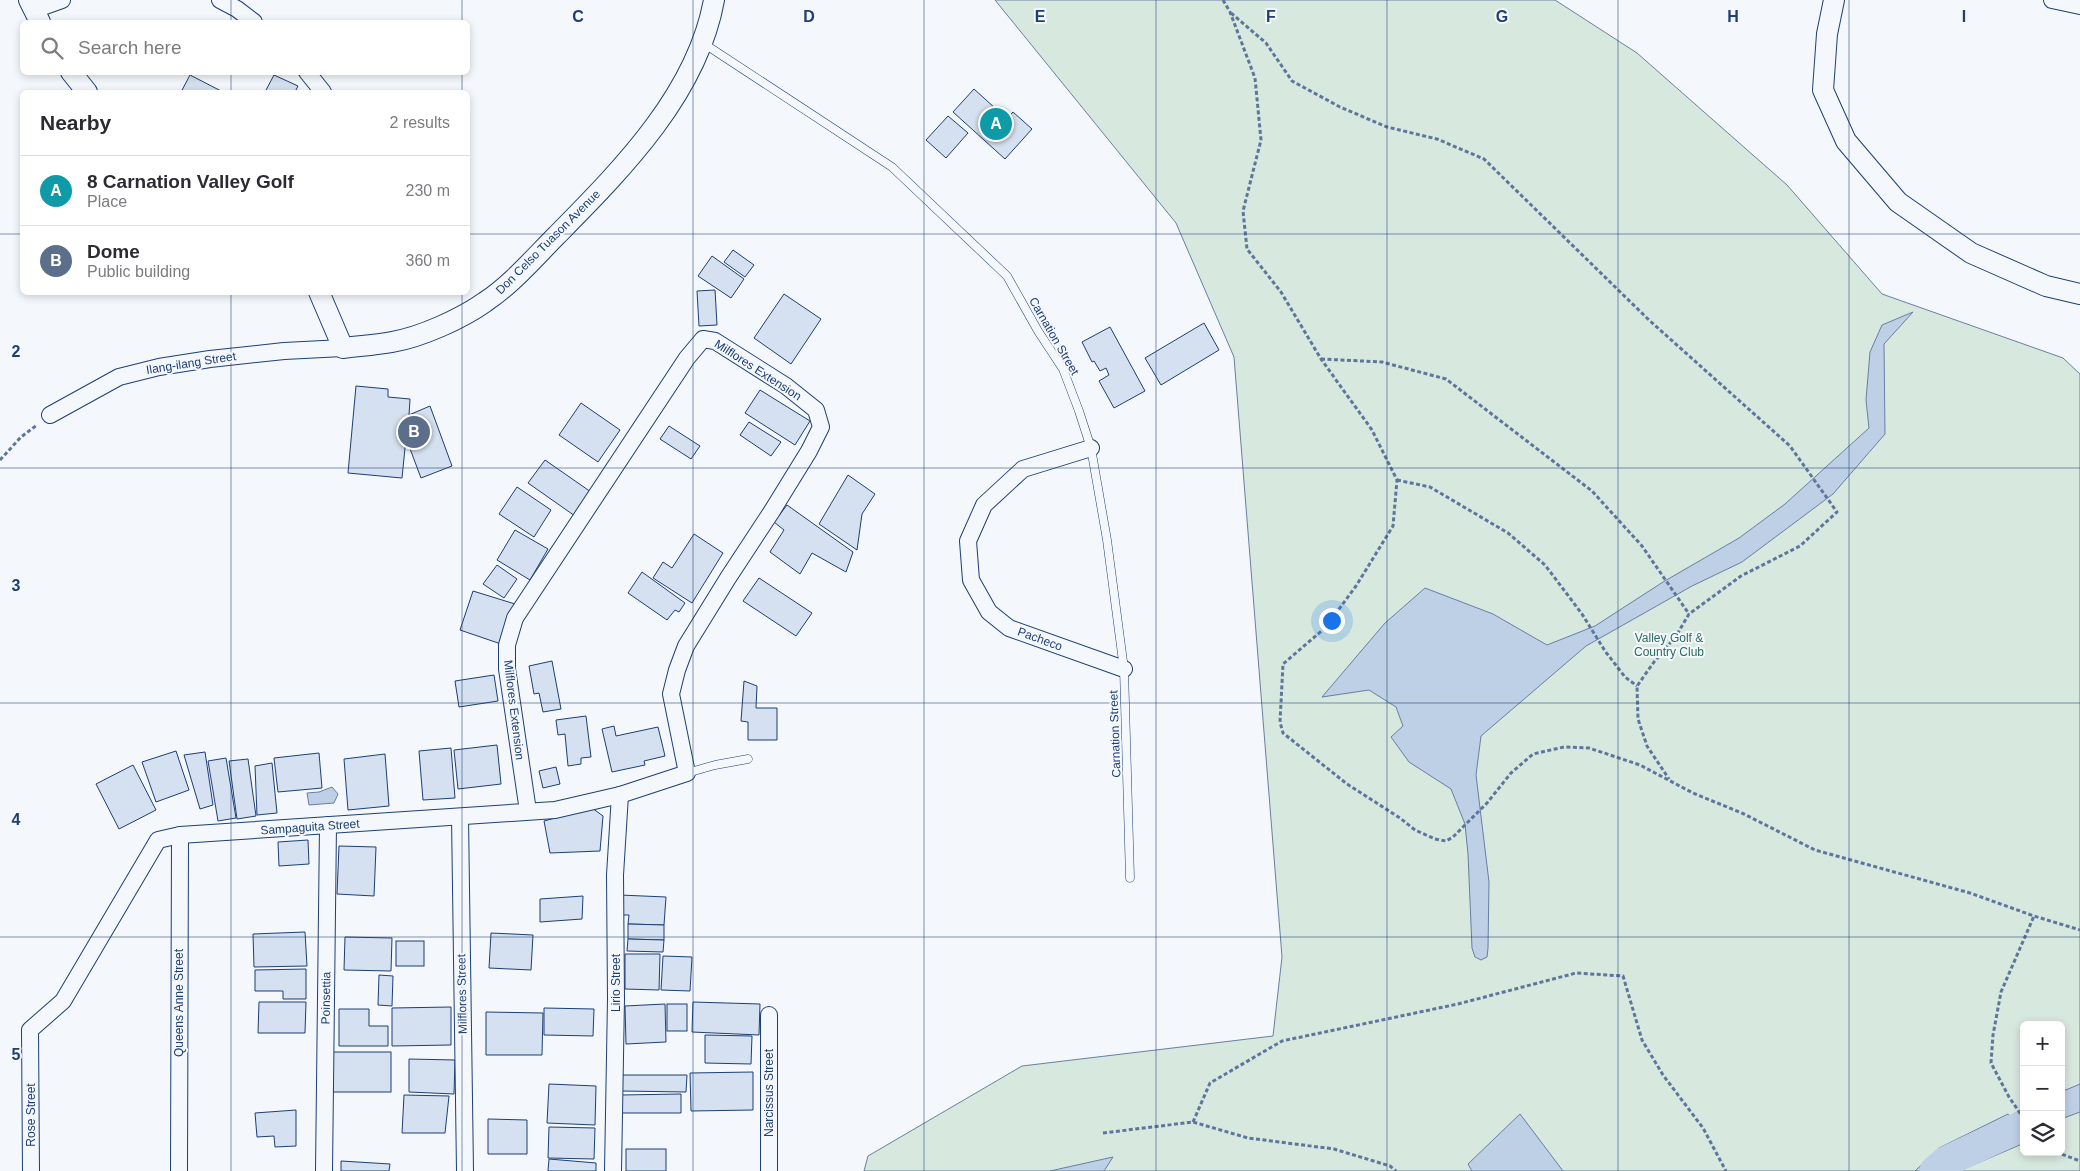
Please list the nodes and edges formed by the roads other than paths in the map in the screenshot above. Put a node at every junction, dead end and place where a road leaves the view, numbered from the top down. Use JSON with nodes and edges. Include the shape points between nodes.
{"nodes":[{"id":1,"x":62,"y":0,"type":"edge"},
{"id":2,"x":220,"y":0,"type":"edge"},
{"id":3,"x":714,"y":0,"type":"edge"},
{"id":4,"x":1834,"y":0,"type":"edge"},
{"id":5,"x":2052,"y":0,"type":"edge"},
{"id":6,"x":2080,"y":6,"type":"edge"},
{"id":7,"x":34,"y":11,"type":"edge"},
{"id":8,"x":251,"y":20,"type":"edge"},
{"id":9,"x":703,"y":42,"type":"junction"},
{"id":10,"x":73,"y":75,"type":"edge"},
{"id":11,"x":309,"y":75,"type":"edge"},
{"id":12,"x":85,"y":90,"type":"edge"},
{"id":13,"x":321,"y":90,"type":"edge"},
{"id":14,"x":2080,"y":294,"type":"edge"},
{"id":15,"x":319,"y":295,"type":"edge"},
{"id":16,"x":343,"y":348,"type":"junction"},
{"id":17,"x":50,"y":415,"type":"road end"},
{"id":18,"x":1091,"y":448,"type":"junction"},
{"id":19,"x":1124,"y":669,"type":"junction"},
{"id":20,"x":748,"y":759,"type":"dead end"},
{"id":21,"x":687,"y":773,"type":"junction"},
{"id":22,"x":620,"y":795,"type":"junction"},
{"id":23,"x":528,"y":811,"type":"junction"},
{"id":24,"x":460,"y":817,"type":"junction"},
{"id":25,"x":328,"y":825,"type":"junction"},
{"id":26,"x":180,"y":835,"type":"junction"},
{"id":27,"x":1130,"y":878,"type":"dead end"},
{"id":28,"x":769,"y":1014,"type":"dead end"},
{"id":29,"x":30,"y":1030,"type":"joint"},
{"id":30,"x":31,"y":1171,"type":"edge"},
{"id":31,"x":179,"y":1171,"type":"edge"},
{"id":32,"x":324,"y":1171,"type":"edge"},
{"id":33,"x":465,"y":1171,"type":"edge"},
{"id":34,"x":614,"y":1171,"type":"edge"},
{"id":35,"x":769,"y":1171,"type":"edge"}],
"edges":[{"from":1,"to":7,"type":"street"},
{"from":2,"to":8,"type":"street"},
{"from":3,"to":9,"type":"street","name":"Don Celso Tuason Avenue"},
{"from":4,"to":14,"type":"street","via":[[1827,34],[1823,90],[1846,141],[1898,202],[1971,253],[2046,286]]},
{"from":5,"to":6,"type":"street"},
{"from":9,"to":16,"type":"street","name":"Don Celso Tuason Avenue","via":[[681,87],[618,172],[504,288],[484,303],[423,333],[393,342]]},
{"from":9,"to":18,"type":"lane","name":"Carnation Street","via":[[892,167],[1007,276],[1062,370],[1080,411]]},
{"from":10,"to":12,"type":"street"},
{"from":11,"to":13,"type":"street"},
{"from":15,"to":16,"type":"street"},
{"from":16,"to":17,"type":"street","name":"Ilang-ilang Street","via":[[275,352],[159,367],[119,377]]},
{"from":18,"to":19,"type":"lane","name":"Carnation Street"},
{"from":18,"to":19,"type":"street","name":"Pacheco","via":[[1023,469],[984,505],[968,541],[971,580],[989,612],[1010,628]]},
{"from":19,"to":27,"type":"lane","name":"Carnation Street"},
{"from":20,"to":21,"type":"lane"},
{"from":21,"to":22,"type":"street","name":"Sampaguita Street"},
{"from":21,"to":23,"type":"street","name":"Milflores Extension","via":[[671,694],[686,646],[809,452],[821,427],[816,410],[786,386],[716,340],[704,338],[687,358],[515,618],[507,645],[507,669]]},
{"from":22,"to":23,"type":"street","name":"Sampaguita Street","via":[[555,810]]},
{"from":22,"to":34,"type":"street","name":"Lirio Street","via":[[615,875]]},
{"from":23,"to":24,"type":"street","name":"Sampaguita Street"},
{"from":24,"to":25,"type":"street","name":"Sampaguita Street"},
{"from":24,"to":33,"type":"street","name":"Milflores Street"},
{"from":25,"to":26,"type":"street","name":"Sampaguita Street"},
{"from":25,"to":32,"type":"street","name":"Poinsettia"},
{"from":26,"to":29,"type":"street","name":"Sampaguita Street","via":[[158,840],[63,1001]]},
{"from":26,"to":31,"type":"street","name":"Queens Anne Street"},
{"from":28,"to":35,"type":"street","name":"Narcissus Street"},
{"from":29,"to":30,"type":"street","name":"Rose Street"}]}
